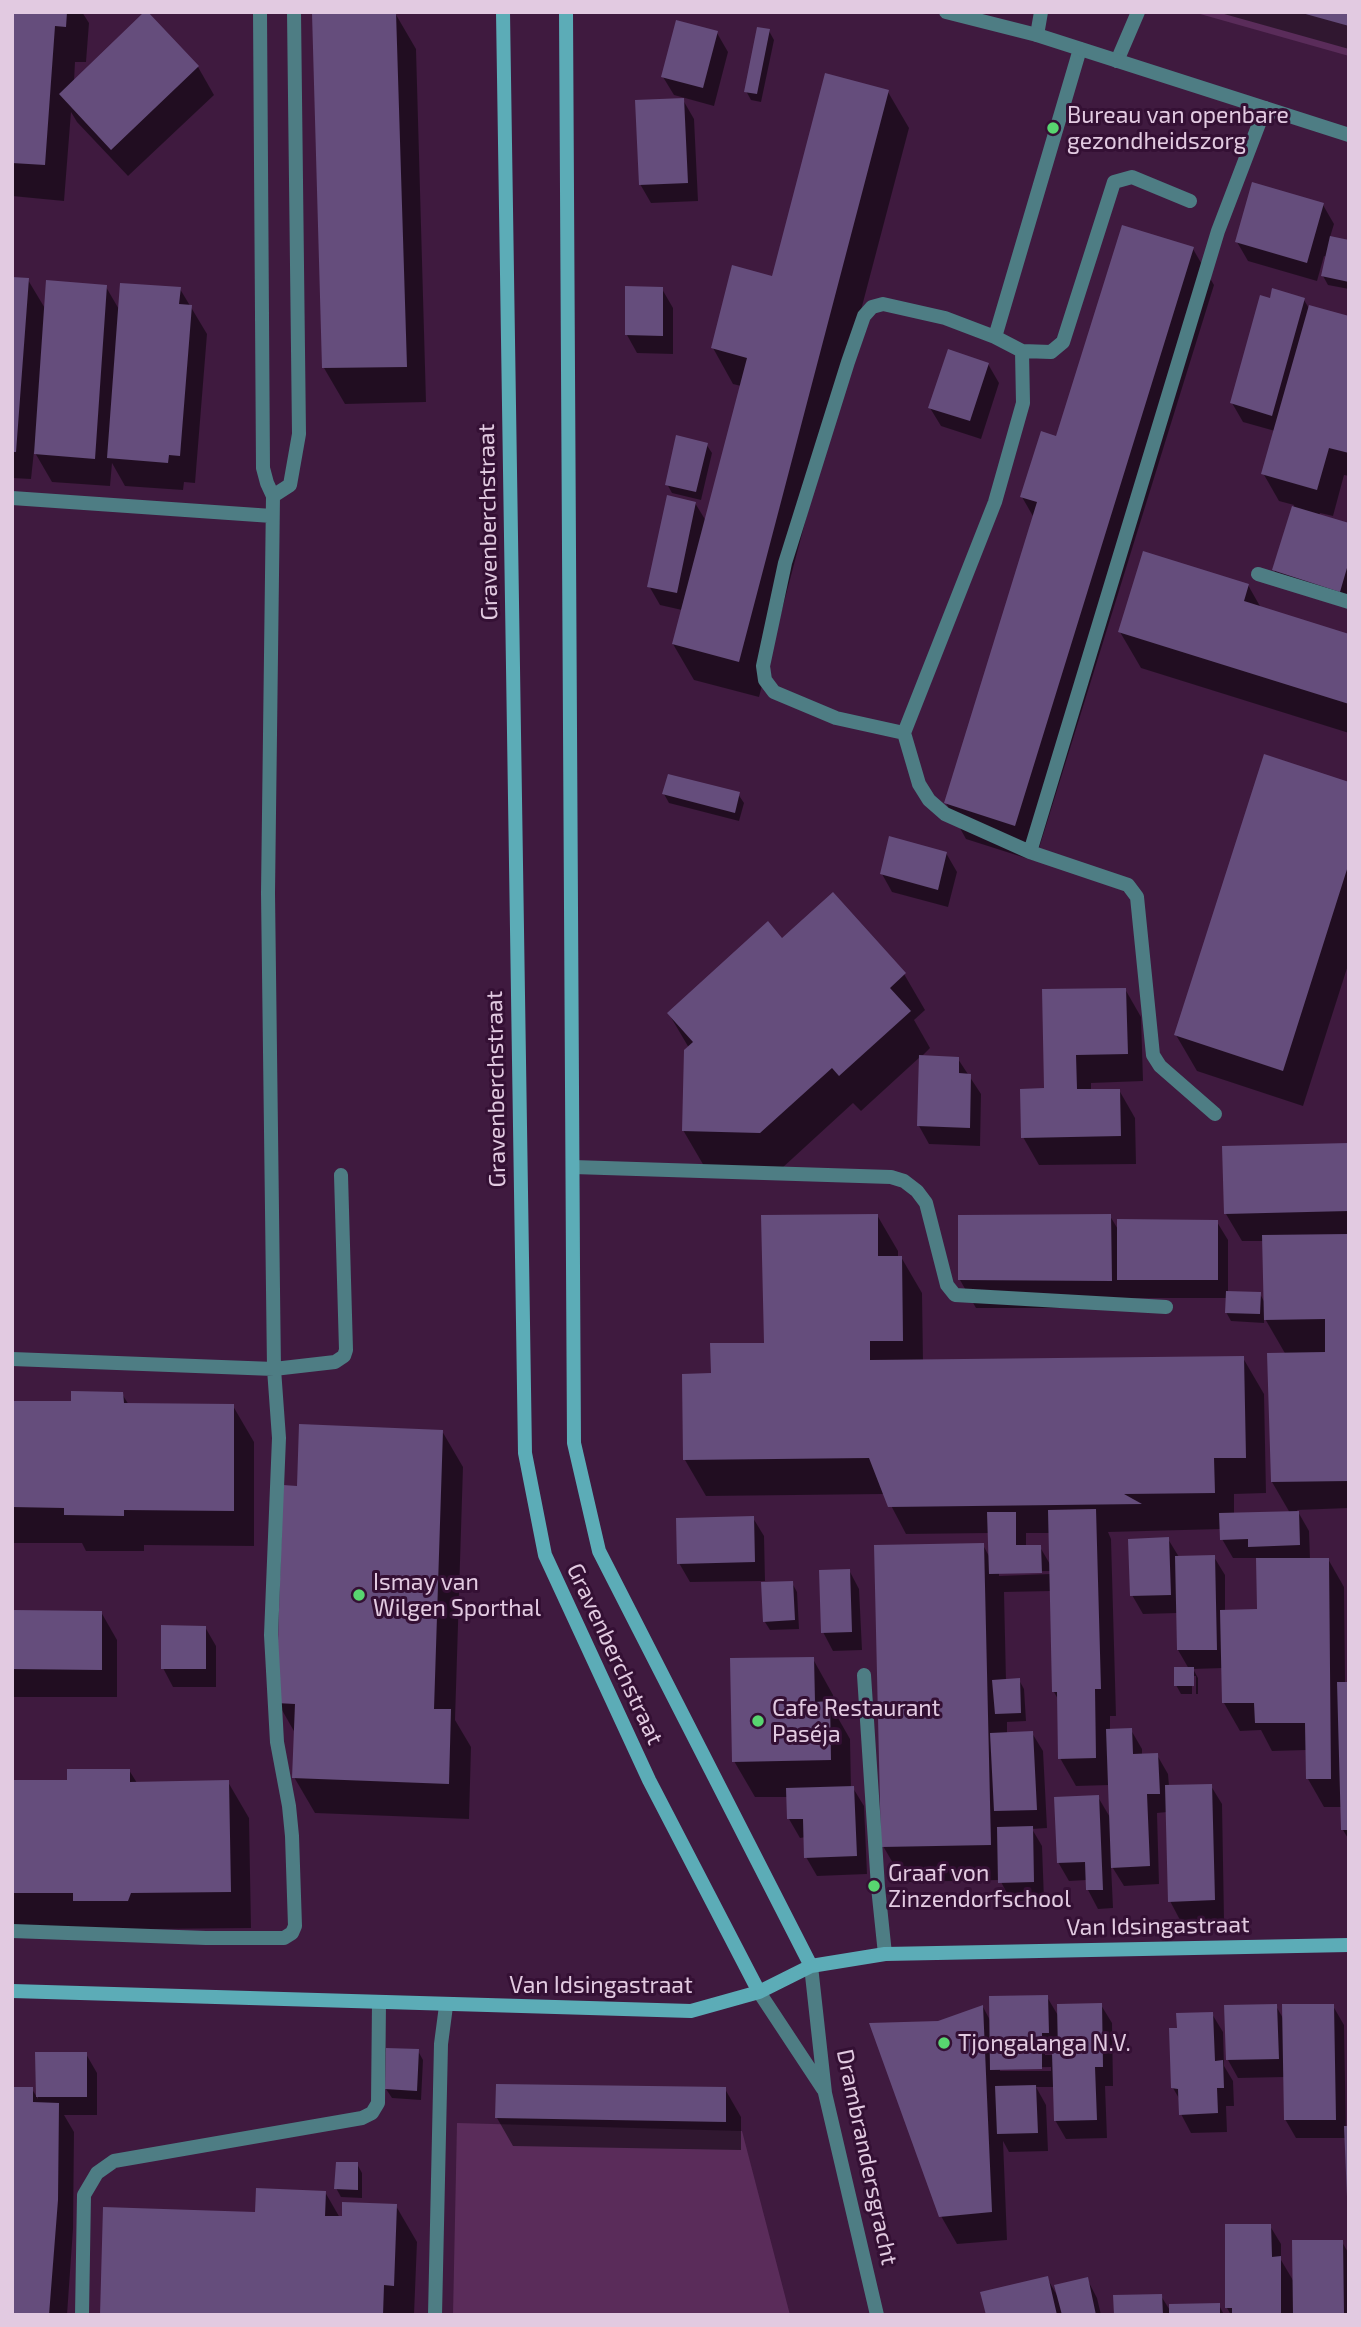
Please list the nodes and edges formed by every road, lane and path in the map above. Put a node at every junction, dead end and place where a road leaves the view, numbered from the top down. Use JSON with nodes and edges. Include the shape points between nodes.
{"nodes":[{"id":1,"x":260,"y":12,"type":"edge"},
{"id":2,"x":295,"y":12,"type":"edge"},
{"id":3,"x":503,"y":12,"type":"edge"},
{"id":4,"x":566,"y":12,"type":"edge"},
{"id":5,"x":946,"y":12,"type":"edge"},
{"id":6,"x":1041,"y":12,"type":"edge"},
{"id":7,"x":1138,"y":12,"type":"edge"},
{"id":8,"x":1037,"y":35,"type":"junction"},
{"id":9,"x":1080,"y":49,"type":"junction"},
{"id":10,"x":1117,"y":61,"type":"junction"},
{"id":11,"x":1265,"y":108,"type":"junction"},
{"id":12,"x":1349,"y":135,"type":"edge"},
{"id":13,"x":1189,"y":201,"type":"dead end"},
{"id":14,"x":995,"y":337,"type":"junction"},
{"id":15,"x":1022,"y":351,"type":"junction"},
{"id":16,"x":273,"y":496,"type":"junction"},
{"id":17,"x":12,"y":498,"type":"edge"},
{"id":18,"x":272,"y":516,"type":"junction"},
{"id":19,"x":1258,"y":574,"type":"dead end"},
{"id":20,"x":1349,"y":603,"type":"edge"},
{"id":21,"x":904,"y":733,"type":"junction"},
{"id":22,"x":1030,"y":852,"type":"junction"},
{"id":23,"x":1215,"y":1114,"type":"dead end"},
{"id":24,"x":573,"y":1167,"type":"junction"},
{"id":25,"x":341,"y":1175,"type":"dead end"},
{"id":26,"x":1166,"y":1307,"type":"dead end"},
{"id":27,"x":12,"y":1359,"type":"edge"},
{"id":28,"x":274,"y":1369,"type":"junction"},
{"id":29,"x":864,"y":1675,"type":"dead end"},
{"id":30,"x":12,"y":1931,"type":"edge"},
{"id":31,"x":1349,"y":1945,"type":"edge"},
{"id":32,"x":885,"y":1954,"type":"junction"},
{"id":33,"x":811,"y":1966,"type":"junction"},
{"id":34,"x":12,"y":1992,"type":"edge"},
{"id":35,"x":759,"y":1992,"type":"junction"},
{"id":36,"x":379,"y":2002,"type":"junction"},
{"id":37,"x":446,"y":2006,"type":"junction"},
{"id":38,"x":825,"y":2093,"type":"junction"},
{"id":39,"x":82,"y":2315,"type":"edge"},
{"id":40,"x":435,"y":2315,"type":"edge"},
{"id":41,"x":877,"y":2315,"type":"edge"}],
"edges":[{"from":1,"to":16,"type":"street","via":[[263,468]]},
{"from":2,"to":16,"type":"street","via":[[299,434],[290,485]]},
{"from":3,"to":35,"type":"street","name":"Gravenberchstraat","via":[[524,1453],[545,1555],[649,1780]]},
{"from":4,"to":24,"type":"street","name":"Gravenberchstraat"},
{"from":5,"to":8,"type":"street"},
{"from":6,"to":8,"type":"street"},
{"from":7,"to":10,"type":"street"},
{"from":8,"to":9,"type":"street"},
{"from":9,"to":10,"type":"street"},
{"from":9,"to":14,"type":"street"},
{"from":10,"to":11,"type":"street"},
{"from":11,"to":12,"type":"street"},
{"from":11,"to":22,"type":"street","via":[[1218,231]]},
{"from":13,"to":15,"type":"street","via":[[1132,177],[1114,182],[1063,342],[1051,352]]},
{"from":14,"to":15,"type":"street"},
{"from":14,"to":21,"type":"street","via":[[945,318],[883,304],[872,307],[864,316],[848,362],[785,563],[763,666],[765,680],[774,692],[836,718]]},
{"from":15,"to":21,"type":"street","via":[[1023,403],[995,502]]},
{"from":16,"to":18,"type":"street"},
{"from":17,"to":18,"type":"street"},
{"from":18,"to":28,"type":"street","via":[[268,893]]},
{"from":19,"to":20,"type":"street"},
{"from":21,"to":22,"type":"street","via":[[919,784],[929,800],[945,814]]},
{"from":22,"to":23,"type":"street","via":[[1128,885],[1136,897],[1153,1055]]},
{"from":24,"to":26,"type":"street","via":[[891,1177],[911,1186],[926,1203],[947,1285],[955,1295]]},
{"from":24,"to":33,"type":"street","name":"Gravenberchstraat","via":[[574,1443],[599,1551]]},
{"from":25,"to":28,"type":"street","via":[[344,1356],[335,1362]]},
{"from":27,"to":28,"type":"street"},
{"from":28,"to":30,"type":"street","via":[[279,1438],[271,1635],[277,1742],[292,1836],[292,1933],[284,1938],[206,1938]]},
{"from":29,"to":32,"type":"street"},
{"from":31,"to":32,"type":"street","name":"Van Idsingastraat"},
{"from":32,"to":33,"type":"street","name":"Van Idsingastraat"},
{"from":33,"to":35,"type":"street","name":"Van Idsingastraat"},
{"from":33,"to":38,"type":"street","name":"Drambrandersgracht"},
{"from":34,"to":36,"type":"street","name":"Van Idsingastraat"},
{"from":35,"to":37,"type":"street","name":"Van Idsingastraat","via":[[691,2011]]},
{"from":35,"to":38,"type":"street","name":"Gravenberchstraat"},
{"from":36,"to":37,"type":"street","name":"Van Idsingastraat"},
{"from":36,"to":39,"type":"street","via":[[378,2103],[372,2113],[114,2161],[97,2173],[84,2195]]},
{"from":37,"to":40,"type":"street","via":[[441,2044]]},
{"from":38,"to":41,"type":"street","name":"Drambrandersgracht"}]}
